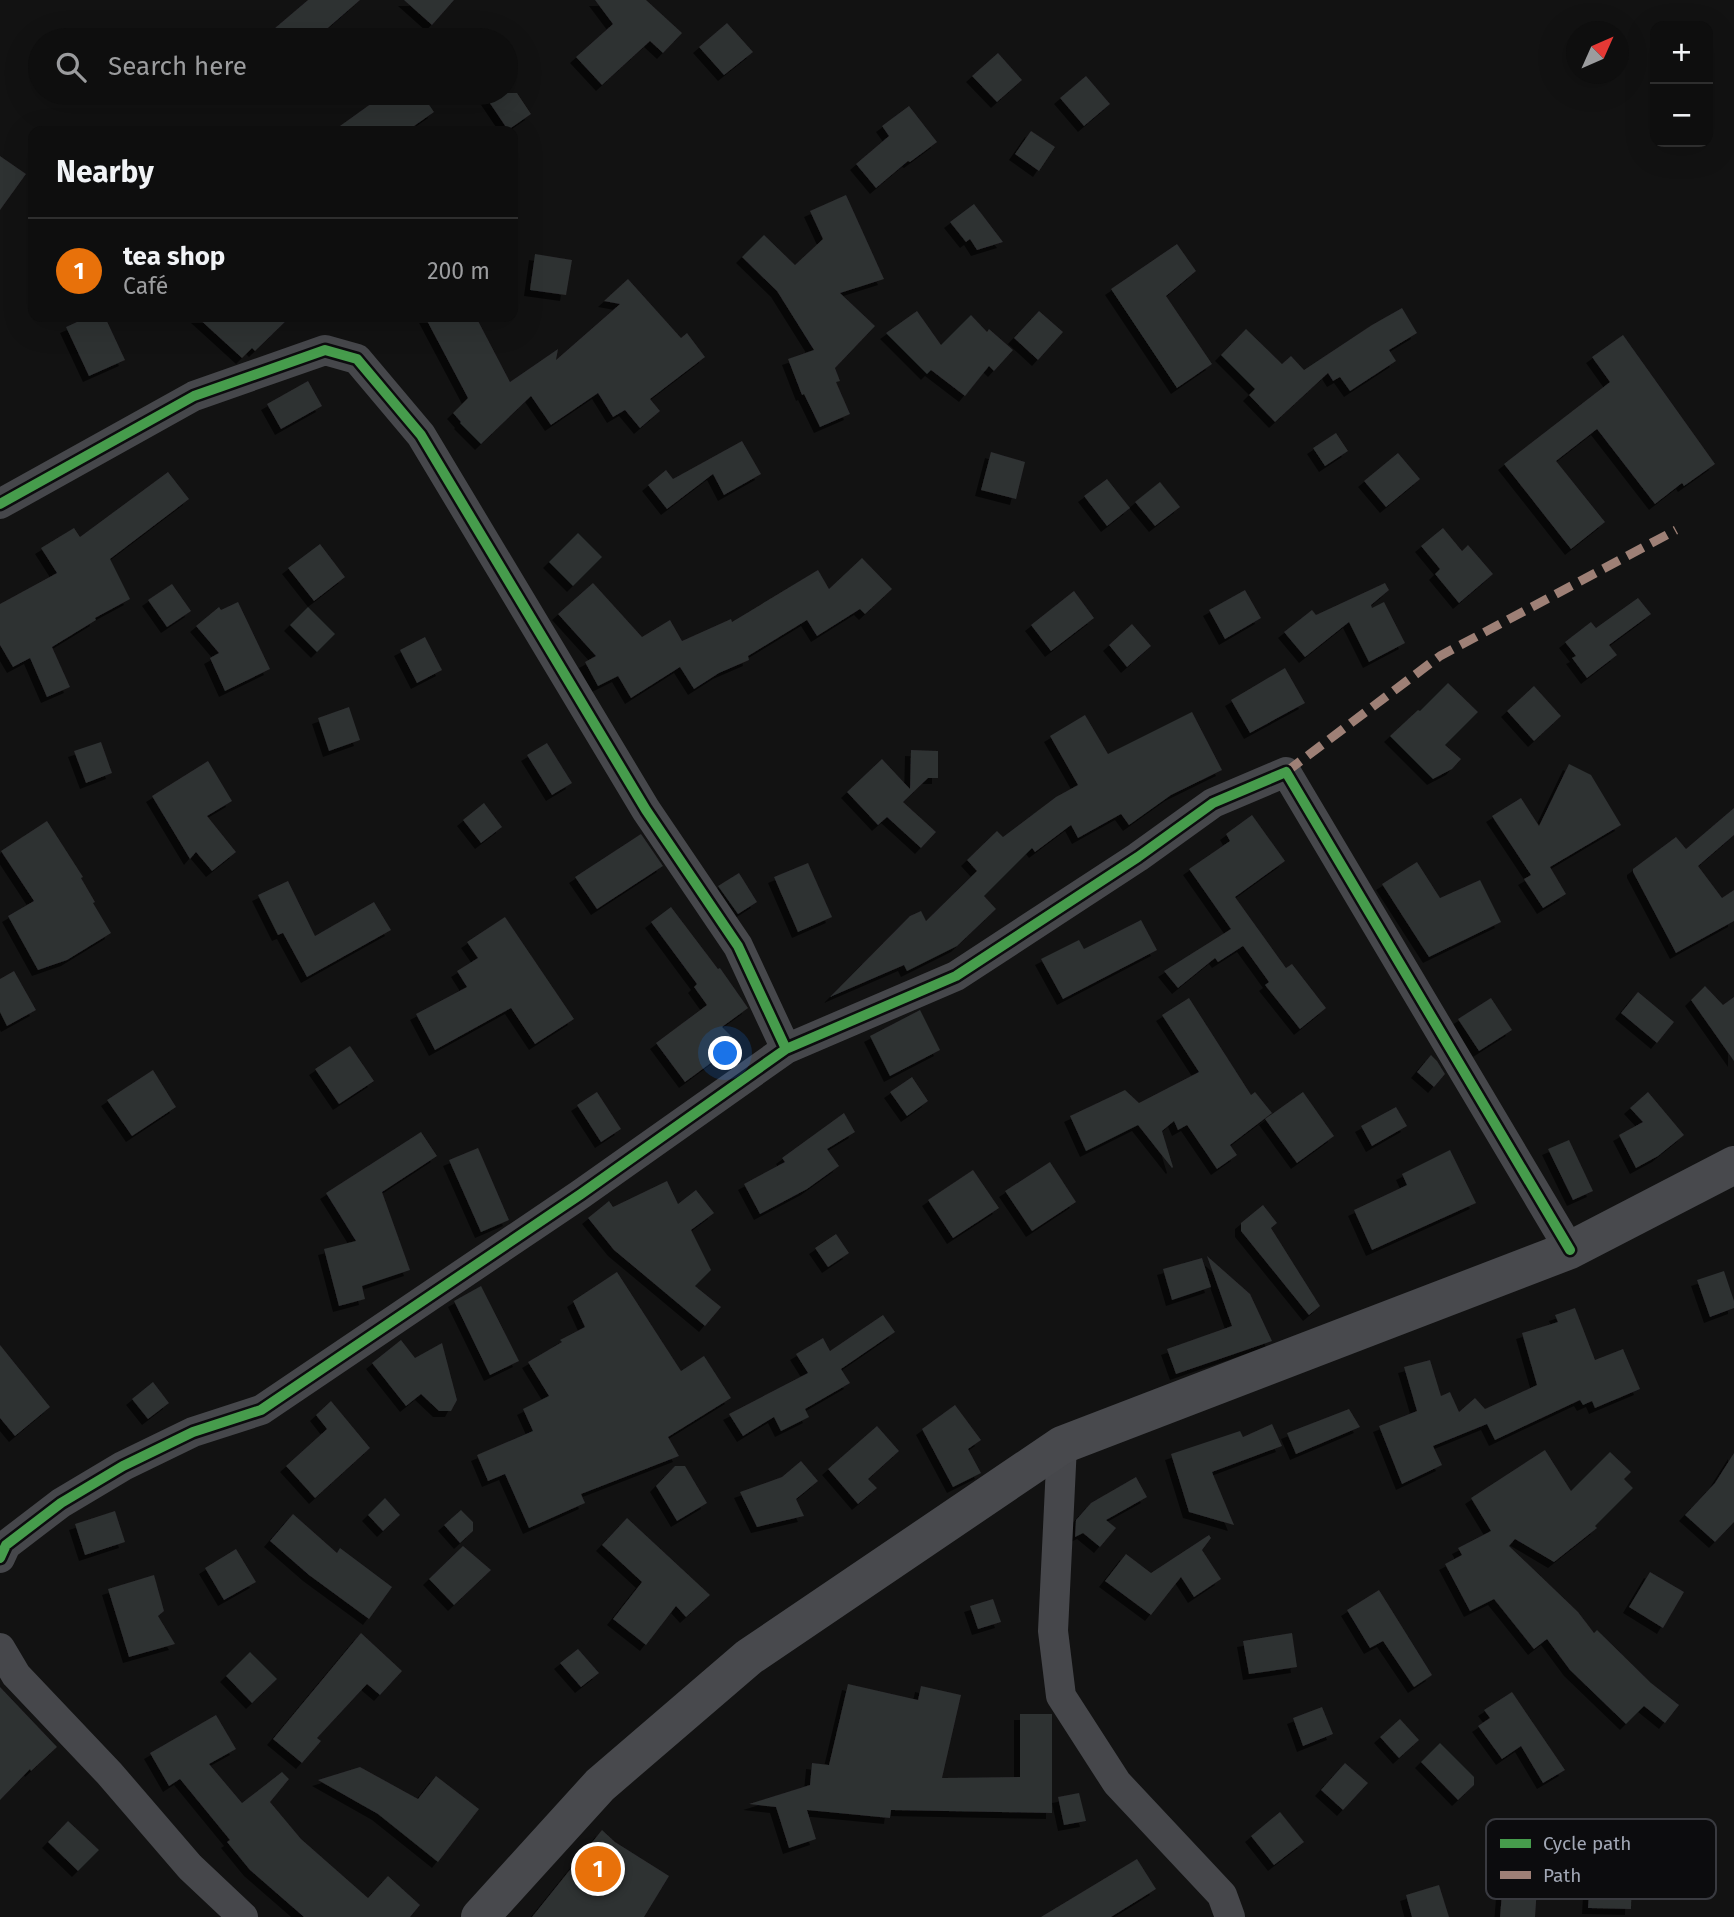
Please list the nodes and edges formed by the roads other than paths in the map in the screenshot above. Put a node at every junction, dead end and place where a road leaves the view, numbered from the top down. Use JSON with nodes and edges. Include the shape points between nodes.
{"nodes":[{"id":1,"x":0,"y":504,"type":"edge"},
{"id":2,"x":786,"y":1049,"type":"junction"},
{"id":3,"x":1734,"y":1165,"type":"edge"},
{"id":4,"x":1570,"y":1250,"type":"junction"},
{"id":5,"x":1062,"y":1445,"type":"junction"},
{"id":6,"x":0,"y":1558,"type":"edge"},
{"id":7,"x":0,"y":1647,"type":"edge"},
{"id":8,"x":243,"y":1917,"type":"edge"},
{"id":9,"x":480,"y":1917,"type":"edge"},
{"id":10,"x":1230,"y":1917,"type":"edge"}],
"edges":[{"from":1,"to":2,"type":"street","via":[[194,396],[325,351],[357,359],[421,435],[646,810],[738,946]]},
{"from":2,"to":4,"type":"street","via":[[956,976],[1213,803],[1286,772]]},
{"from":2,"to":6,"type":"street","via":[[261,1410],[193,1432],[124,1466],[61,1503],[6,1545]]},
{"from":3,"to":4,"type":"highway"},
{"from":4,"to":5,"type":"highway"},
{"from":5,"to":9,"type":"highway","via":[[749,1657],[600,1785]]},
{"from":5,"to":10,"type":"street","via":[[1053,1631],[1061,1696],[1117,1783],[1222,1895]]},
{"from":7,"to":8,"type":"street","via":[[16,1675],[190,1867]]}]}
